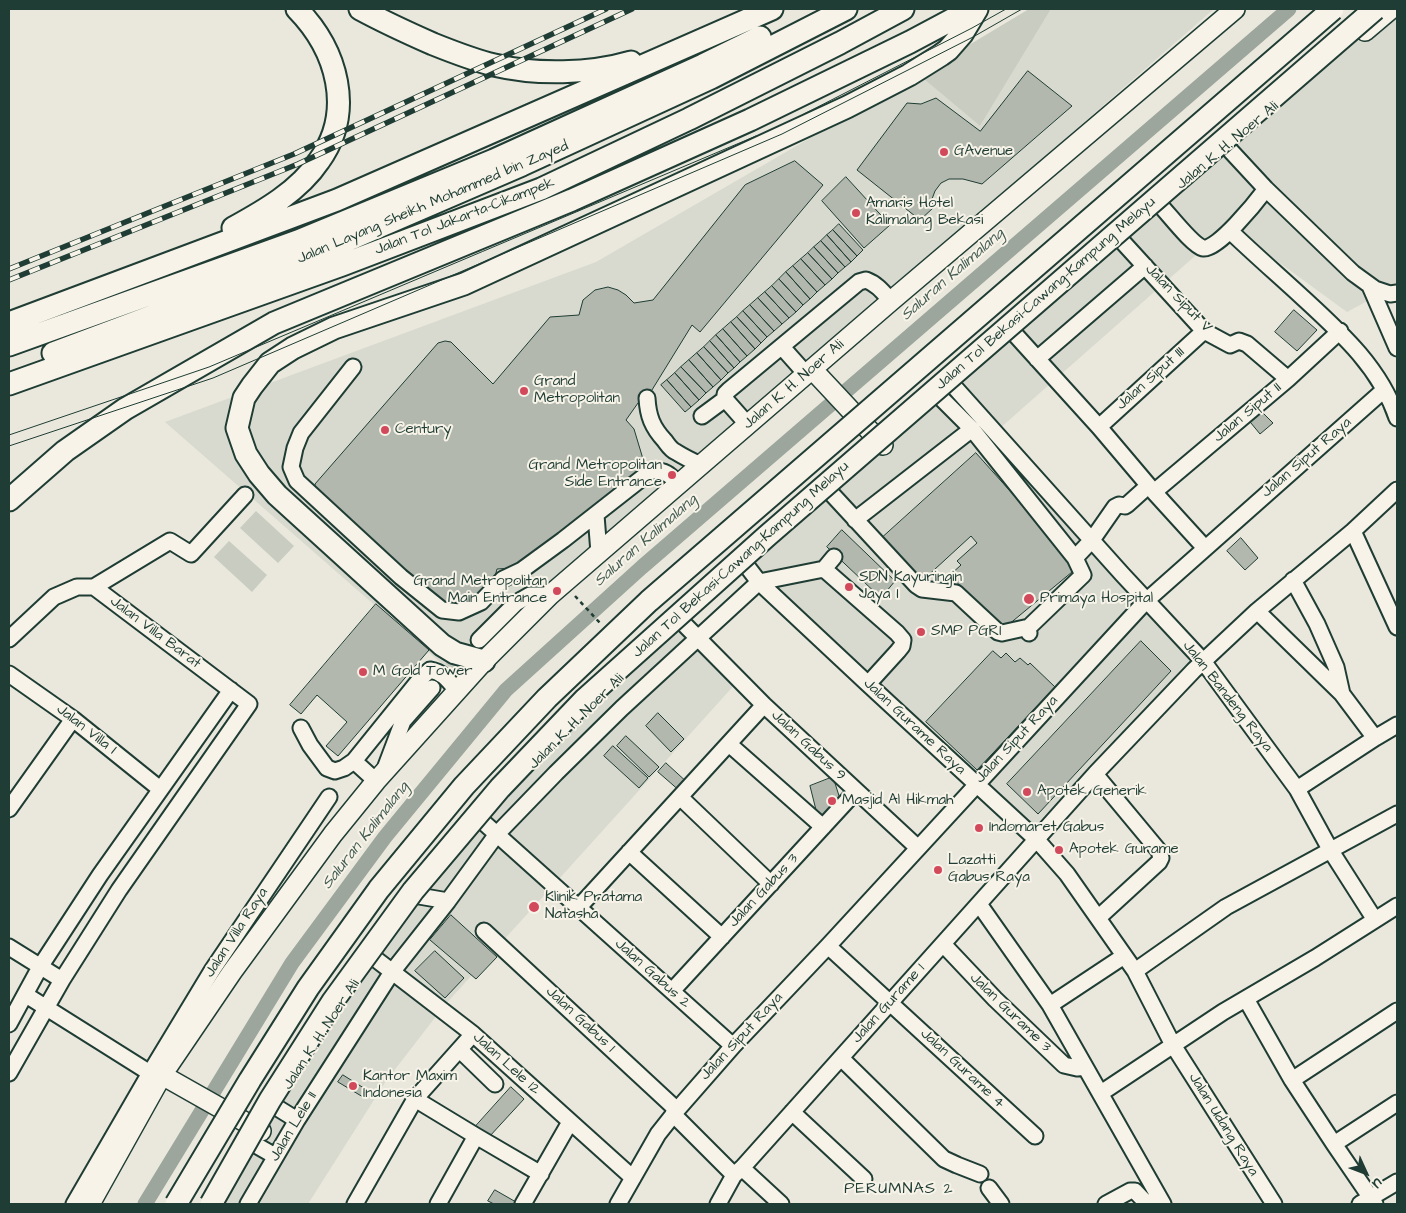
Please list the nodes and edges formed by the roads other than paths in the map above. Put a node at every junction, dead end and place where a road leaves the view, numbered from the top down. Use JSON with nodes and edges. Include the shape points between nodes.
{"nodes":[{"id":1,"x":297,"y":9,"type":"edge"},
{"id":2,"x":360,"y":9,"type":"edge"},
{"id":3,"x":772,"y":9,"type":"edge"},
{"id":4,"x":816,"y":9,"type":"edge"},
{"id":5,"x":846,"y":9,"type":"edge"},
{"id":6,"x":903,"y":9,"type":"edge"},
{"id":7,"x":972,"y":9,"type":"edge"},
{"id":8,"x":977,"y":9,"type":"edge"},
{"id":9,"x":1235,"y":9,"type":"edge"},
{"id":10,"x":1334,"y":9,"type":"edge"},
{"id":11,"x":1375,"y":9,"type":"edge"},
{"id":12,"x":1391,"y":9,"type":"edge"},
{"id":13,"x":733,"y":27,"type":"junction"},
{"id":14,"x":1228,"y":148,"type":"junction"},
{"id":15,"x":1262,"y":194,"type":"junction"},
{"id":16,"x":1159,"y":204,"type":"junction"},
{"id":17,"x":1232,"y":229,"type":"junction"},
{"id":18,"x":1120,"y":239,"type":"junction"},
{"id":19,"x":172,"y":262,"type":"junction"},
{"id":20,"x":1145,"y":266,"type":"junction"},
{"id":21,"x":1370,"y":286,"type":"junction"},
{"id":22,"x":1397,"y":293,"type":"edge"},
{"id":23,"x":891,"y":300,"type":"junction"},
{"id":24,"x":9,"y":324,"type":"edge"},
{"id":25,"x":1012,"y":331,"type":"junction"},
{"id":26,"x":1204,"y":331,"type":"junction"},
{"id":27,"x":1340,"y":331,"type":"junction"},
{"id":28,"x":9,"y":345,"type":"edge"},
{"id":29,"x":785,"y":345,"type":"junction"},
{"id":30,"x":1397,"y":348,"type":"edge"},
{"id":31,"x":1037,"y":359,"type":"junction"},
{"id":32,"x":353,"y":367,"type":"dead end"},
{"id":33,"x":9,"y":370,"type":"edge"},
{"id":34,"x":813,"y":377,"type":"junction"},
{"id":35,"x":1288,"y":379,"type":"junction"},
{"id":36,"x":9,"y":384,"type":"edge"},
{"id":37,"x":944,"y":388,"type":"junction"},
{"id":38,"x":1384,"y":390,"type":"junction"},
{"id":39,"x":725,"y":399,"type":"junction"},
{"id":40,"x":702,"y":416,"type":"dead end"},
{"id":41,"x":1397,"y":418,"type":"edge"},
{"id":42,"x":748,"y":425,"type":"junction"},
{"id":43,"x":1099,"y":427,"type":"junction"},
{"id":44,"x":972,"y":429,"type":"junction"},
{"id":45,"x":879,"y":448,"type":"junction"},
{"id":46,"x":670,"y":457,"type":"junction"},
{"id":47,"x":662,"y":470,"type":"junction"},
{"id":48,"x":690,"y":474,"type":"junction"},
{"id":49,"x":1151,"y":489,"type":"junction"},
{"id":50,"x":1397,"y":490,"type":"edge"},
{"id":51,"x":830,"y":492,"type":"junction"},
{"id":52,"x":245,"y":495,"type":"dead end"},
{"id":53,"x":9,"y":500,"type":"edge"},
{"id":54,"x":596,"y":515,"type":"junction"},
{"id":55,"x":855,"y":520,"type":"junction"},
{"id":56,"x":1353,"y":531,"type":"junction"},
{"id":57,"x":1092,"y":540,"type":"junction"},
{"id":58,"x":1205,"y":548,"type":"junction"},
{"id":59,"x":599,"y":553,"type":"junction"},
{"id":60,"x":1075,"y":558,"type":"junction"},
{"id":61,"x":746,"y":565,"type":"junction"},
{"id":62,"x":1293,"y":580,"type":"junction"},
{"id":63,"x":759,"y":582,"type":"junction"},
{"id":64,"x":94,"y":587,"type":"junction"},
{"id":65,"x":550,"y":595,"type":"junction"},
{"id":66,"x":1146,"y":601,"type":"junction"},
{"id":67,"x":1257,"y":612,"type":"junction"},
{"id":68,"x":681,"y":621,"type":"junction"},
{"id":69,"x":1397,"y":627,"type":"edge"},
{"id":70,"x":9,"y":638,"type":"edge"},
{"id":71,"x":698,"y":638,"type":"junction"},
{"id":72,"x":479,"y":640,"type":"tunnel mouth"},
{"id":73,"x":484,"y":661,"type":"junction"},
{"id":74,"x":1204,"y":661,"type":"junction"},
{"id":75,"x":9,"y":674,"type":"edge"},
{"id":76,"x":868,"y":684,"type":"junction"},
{"id":77,"x":432,"y":688,"type":"tunnel mouth"},
{"id":78,"x":231,"y":690,"type":"junction"},
{"id":79,"x":457,"y":691,"type":"junction"},
{"id":80,"x":1342,"y":694,"type":"junction"},
{"id":81,"x":764,"y":705,"type":"junction"},
{"id":82,"x":73,"y":719,"type":"junction"},
{"id":83,"x":1397,"y":725,"type":"edge"},
{"id":84,"x":301,"y":728,"type":"dead end"},
{"id":85,"x":1374,"y":738,"type":"junction"},
{"id":86,"x":728,"y":744,"type":"junction"},
{"id":87,"x":354,"y":761,"type":"junction"},
{"id":88,"x":1095,"y":774,"type":"junction"},
{"id":89,"x":379,"y":778,"type":"junction"},
{"id":90,"x":976,"y":784,"type":"junction"},
{"id":91,"x":160,"y":788,"type":"junction"},
{"id":92,"x":1297,"y":788,"type":"junction"},
{"id":93,"x":856,"y":791,"type":"junction"},
{"id":94,"x":328,"y":797,"type":"dead end"},
{"id":95,"x":680,"y":797,"type":"junction"},
{"id":96,"x":9,"y":810,"type":"edge"},
{"id":97,"x":1397,"y":814,"type":"edge"},
{"id":98,"x":482,"y":821,"type":"junction"},
{"id":99,"x":823,"y":827,"type":"junction"},
{"id":100,"x":497,"y":834,"type":"junction"},
{"id":101,"x":1037,"y":840,"type":"junction"},
{"id":102,"x":918,"y":848,"type":"junction"},
{"id":103,"x":1331,"y":851,"type":"junction"},
{"id":104,"x":629,"y":852,"type":"junction"},
{"id":105,"x":771,"y":884,"type":"junction"},
{"id":106,"x":419,"y":896,"type":"junction"},
{"id":107,"x":448,"y":901,"type":"junction"},
{"id":108,"x":980,"y":904,"type":"junction"},
{"id":109,"x":1397,"y":906,"type":"edge"},
{"id":110,"x":579,"y":907,"type":"junction"},
{"id":111,"x":1098,"y":918,"type":"junction"},
{"id":112,"x":1375,"y":920,"type":"junction"},
{"id":113,"x":484,"y":931,"type":"dead end"},
{"id":114,"x":722,"y":937,"type":"junction"},
{"id":115,"x":943,"y":944,"type":"junction"},
{"id":116,"x":828,"y":946,"type":"junction"},
{"id":117,"x":9,"y":947,"type":"edge"},
{"id":118,"x":1124,"y":956,"type":"junction"},
{"id":119,"x":373,"y":957,"type":"junction"},
{"id":120,"x":40,"y":967,"type":"junction"},
{"id":121,"x":1135,"y":970,"type":"junction"},
{"id":122,"x":392,"y":972,"type":"junction"},
{"id":123,"x":62,"y":980,"type":"junction"},
{"id":124,"x":672,"y":992,"type":"junction"},
{"id":125,"x":26,"y":995,"type":"junction"},
{"id":126,"x":1246,"y":999,"type":"junction"},
{"id":127,"x":890,"y":1003,"type":"junction"},
{"id":128,"x":1050,"y":1005,"type":"junction"},
{"id":129,"x":47,"y":1008,"type":"junction"},
{"id":130,"x":1397,"y":1011,"type":"edge"},
{"id":131,"x":10,"y":1019,"type":"edge"},
{"id":132,"x":34,"y":1030,"type":"junction"},
{"id":133,"x":472,"y":1034,"type":"junction"},
{"id":134,"x":732,"y":1046,"type":"junction"},
{"id":135,"x":1173,"y":1046,"type":"junction"},
{"id":136,"x":460,"y":1050,"type":"junction"},
{"id":137,"x":841,"y":1058,"type":"junction"},
{"id":138,"x":1084,"y":1067,"type":"junction"},
{"id":139,"x":9,"y":1073,"type":"edge"},
{"id":140,"x":156,"y":1074,"type":"junction"},
{"id":141,"x":1292,"y":1080,"type":"junction"},
{"id":142,"x":495,"y":1084,"type":"dead end"},
{"id":143,"x":1101,"y":1093,"type":"junction"},
{"id":144,"x":416,"y":1098,"type":"junction"},
{"id":145,"x":1397,"y":1102,"type":"edge"},
{"id":146,"x":276,"y":1107,"type":"junction"},
{"id":147,"x":675,"y":1112,"type":"junction"},
{"id":148,"x":792,"y":1112,"type":"junction"},
{"id":149,"x":297,"y":1120,"type":"junction"},
{"id":150,"x":570,"y":1122,"type":"junction"},
{"id":151,"x":476,"y":1136,"type":"junction"},
{"id":152,"x":1035,"y":1136,"type":"dead end"},
{"id":153,"x":257,"y":1138,"type":"junction"},
{"id":154,"x":1334,"y":1144,"type":"junction"},
{"id":155,"x":275,"y":1156,"type":"junction"},
{"id":156,"x":738,"y":1172,"type":"junction"},
{"id":157,"x":541,"y":1174,"type":"junction"},
{"id":158,"x":980,"y":1174,"type":"dead end"},
{"id":159,"x":633,"y":1178,"type":"junction"},
{"id":160,"x":864,"y":1180,"type":"dead end"},
{"id":161,"x":1397,"y":1182,"type":"edge"},
{"id":162,"x":990,"y":1188,"type":"dead end"},
{"id":163,"x":1161,"y":1201,"type":"edge"},
{"id":164,"x":1369,"y":1202,"type":"edge"},
{"id":165,"x":74,"y":1204,"type":"edge"},
{"id":166,"x":90,"y":1204,"type":"edge"},
{"id":167,"x":176,"y":1204,"type":"edge"},
{"id":168,"x":211,"y":1204,"type":"edge"},
{"id":169,"x":219,"y":1204,"type":"edge"},
{"id":170,"x":248,"y":1204,"type":"edge"},
{"id":171,"x":355,"y":1204,"type":"edge"},
{"id":172,"x":438,"y":1204,"type":"edge"},
{"id":173,"x":523,"y":1204,"type":"edge"},
{"id":174,"x":618,"y":1204,"type":"edge"},
{"id":175,"x":718,"y":1204,"type":"edge"},
{"id":176,"x":781,"y":1204,"type":"edge"},
{"id":177,"x":1001,"y":1204,"type":"edge"},
{"id":178,"x":1106,"y":1204,"type":"edge"},
{"id":179,"x":1274,"y":1204,"type":"edge"}],
"edges":[{"from":1,"to":19,"type":"highway","via":[[328,52],[336,80],[337,117],[326,151],[288,193]]},
{"from":2,"to":13,"type":"highway","via":[[474,60],[534,70],[569,71],[618,65]]},
{"from":3,"to":13,"type":"highway"},
{"from":4,"to":28,"type":"highway","name":"Jalan Layang Sheikh Mohammed bin Zayed","via":[[703,65],[494,160],[298,240]]},
{"from":5,"to":33,"type":"highway","name":"Jalan Layang Sheikh Mohammed bin Zayed","via":[[711,78],[522,165],[304,259]]},
{"from":6,"to":36,"type":"highway","name":"Jalan Tol Jakarta–Cikampek","via":[[697,115],[540,189],[342,265]]},
{"from":7,"to":53,"type":"highway","via":[[732,128],[572,200],[274,323],[126,410],[65,451]]},
{"from":8,"to":73,"type":"highway","via":[[948,50],[909,75],[847,107],[464,284],[326,332],[270,364],[252,386],[244,398],[237,428],[246,454],[259,474],[277,495],[442,645],[455,653]]},
{"from":9,"to":23,"type":"main road","name":"Jalan K. H. Noer Ali"},
{"from":10,"to":167,"type":"highway","name":"Jalan Tol Bekasi–Cawang–Kampung Melayu","bridge":true,"via":[[649,601],[547,698],[464,786],[380,888],[308,988]]},
{"from":11,"to":168,"type":"highway","name":"Jalan Tol Bekasi–Cawang–Kampung Melayu","bridge":true,"via":[[766,536],[585,699],[500,788],[413,891],[333,1001],[270,1100]]},
{"from":12,"to":14,"type":"main road","name":"Jalan K. H. Noer Ali"},
{"from":13,"to":19,"type":"highway","via":[[337,200]]},
{"from":14,"to":15,"type":"street"},
{"from":14,"to":16,"type":"main road","name":"Jalan K. H. Noer Ali"},
{"from":15,"to":17,"type":"street"},
{"from":15,"to":21,"type":"street"},
{"from":16,"to":17,"type":"street","via":[[1202,248],[1214,245]]},
{"from":16,"to":18,"type":"main road","name":"Jalan K. H. Noer Ali"},
{"from":17,"to":27,"type":"street"},
{"from":18,"to":20,"type":"street","name":"Jalan Siput V"},
{"from":18,"to":25,"type":"main road","name":"Jalan K. H. Noer Ali"},
{"from":19,"to":24,"type":"highway"},
{"from":20,"to":26,"type":"street","name":"Jalan Siput V"},
{"from":20,"to":31,"type":"street"},
{"from":21,"to":22,"type":"street","via":[[1382,292]]},
{"from":21,"to":30,"type":"street"},
{"from":23,"to":29,"type":"street","via":[[872,282],[859,282]]},
{"from":23,"to":34,"type":"main road","name":"Jalan K. H. Noer Ali"},
{"from":25,"to":31,"type":"street"},
{"from":25,"to":37,"type":"main road","name":"Jalan K. H. Noer Ali"},
{"from":26,"to":35,"type":"street","name":"Jalan Siput V","via":[[1230,345],[1239,341],[1246,344]]},
{"from":26,"to":43,"type":"street","name":"Jalan Siput III"},
{"from":27,"to":35,"type":"street","name":"Jalan Siput II"},
{"from":27,"to":38,"type":"street","via":[[1370,367]]},
{"from":29,"to":34,"type":"street"},
{"from":29,"to":39,"type":"street","via":[[729,390]]},
{"from":31,"to":43,"type":"street"},
{"from":32,"to":54,"type":"street","via":[[301,433],[292,467],[297,482],[442,610],[459,612],[481,602],[503,579],[522,570]]},
{"from":34,"to":42,"type":"main road","name":"Jalan K. H. Noer Ali"},
{"from":34,"to":45,"type":"main road"},
{"from":35,"to":49,"type":"street","name":"Jalan Siput II"},
{"from":37,"to":44,"type":"street"},
{"from":37,"to":45,"type":"main road","name":"Jalan K. H. Noer Ali"},
{"from":37,"to":57,"type":"street","name":"Jalan Bandeng Raya"},
{"from":38,"to":41,"type":"street"},
{"from":38,"to":58,"type":"street","name":"Jalan Siput Raya"},
{"from":39,"to":40,"type":"street"},
{"from":39,"to":42,"type":"street"},
{"from":42,"to":48,"type":"main road","name":"Jalan K. H. Noer Ali"},
{"from":43,"to":49,"type":"street"},
{"from":44,"to":55,"type":"street"},
{"from":44,"to":60,"type":"street"},
{"from":45,"to":51,"type":"main road","name":"Jalan K. H. Noer Ali"},
{"from":46,"to":47,"type":"street"},
{"from":46,"to":48,"type":"street"},
{"from":46,"to":48,"type":"street","via":[[652,440],[646,427],[642,400],[658,434],[674,452],[684,455]]},
{"from":47,"to":48,"type":"street","via":[[670,475]]},
{"from":47,"to":54,"type":"street","via":[[651,470]]},
{"from":48,"to":59,"type":"main road","name":"Jalan K. H. Noer Ali"},
{"from":49,"to":57,"type":"street","name":"Jalan Siput II","via":[[1125,506],[1119,504],[1115,507]]},
{"from":49,"to":58,"type":"street"},
{"from":50,"to":56,"type":"street","name":"Jalan Gurame 1"},
{"from":51,"to":55,"type":"street"},
{"from":51,"to":61,"type":"main road","name":"Jalan K. H. Noer Ali"},
{"from":52,"to":64,"type":"street","via":[[191,554],[170,541]]},
{"from":54,"to":59,"type":"street"},
{"from":55,"to":60,"type":"street","via":[[922,590],[956,593],[1002,633],[1029,630],[1083,575]]},
{"from":56,"to":62,"type":"street","name":"Jalan Gurame 1"},
{"from":56,"to":69,"type":"street"},
{"from":57,"to":60,"type":"street","name":"Jalan Siput II"},
{"from":57,"to":66,"type":"street","name":"Jalan Bandeng Raya"},
{"from":58,"to":66,"type":"street","name":"Jalan Siput Raya"},
{"from":59,"to":65,"type":"main road","name":"Jalan K. H. Noer Ali"},
{"from":61,"to":63,"type":"street","name":"Jalan Gurame Raya"},
{"from":61,"to":68,"type":"main road","name":"Jalan K. H. Noer Ali"},
{"from":62,"to":67,"type":"street","name":"Jalan Gurame 1"},
{"from":62,"to":80,"type":"street","via":[[1336,667]]},
{"from":63,"to":71,"type":"street","name":"Jalan Lele 11"},
{"from":63,"to":76,"type":"street","name":"Jalan Gurame Raya"},
{"from":63,"to":76,"type":"street","via":[[829,563],[903,640],[898,652]]},
{"from":64,"to":70,"type":"street","name":"Jalan Villa Barat","via":[[76,587],[54,597]]},
{"from":64,"to":78,"type":"street","name":"Jalan Villa Barat"},
{"from":65,"to":72,"type":"street","via":[[530,595],[516,603]]},
{"from":65,"to":73,"type":"main road","name":"Jalan K. H. Noer Ali"},
{"from":66,"to":74,"type":"street","name":"Jalan Bandeng Raya"},
{"from":66,"to":90,"type":"street","name":"Jalan Siput Raya"},
{"from":67,"to":74,"type":"street","name":"Jalan Gurame 1"},
{"from":67,"to":80,"type":"street"},
{"from":68,"to":71,"type":"street","name":"Jalan Gabus 9"},
{"from":68,"to":98,"type":"main road","name":"Jalan K. H. Noer Ali","via":[[548,748]]},
{"from":71,"to":81,"type":"street","name":"Jalan Gabus 9"},
{"from":71,"to":100,"type":"street","name":"Jalan Lele 11","via":[[556,772]]},
{"from":73,"to":79,"type":"main road","name":"Jalan K. H. Noer Ali"},
{"from":74,"to":88,"type":"street","name":"Jalan Gurame 1"},
{"from":74,"to":92,"type":"street","name":"Jalan Bandeng Raya"},
{"from":75,"to":82,"type":"street","name":"Jalan Villa I"},
{"from":76,"to":90,"type":"street","name":"Jalan Gurame Raya"},
{"from":77,"to":89,"type":"street","via":[[403,721]]},
{"from":78,"to":91,"type":"street"},
{"from":78,"to":123,"type":"street","name":"Jalan Villa Barat","via":[[249,704],[119,890]]},
{"from":79,"to":87,"type":"street","via":[[447,678],[430,670]]},
{"from":79,"to":89,"type":"main road","name":"Jalan K. H. Noer Ali"},
{"from":80,"to":85,"type":"street"},
{"from":81,"to":86,"type":"street"},
{"from":81,"to":93,"type":"street","name":"Jalan Gabus 9"},
{"from":82,"to":91,"type":"street","name":"Jalan Villa I"},
{"from":82,"to":96,"type":"street"},
{"from":83,"to":85,"type":"street"},
{"from":84,"to":87,"type":"street","via":[[327,768],[335,771]]},
{"from":85,"to":92,"type":"street"},
{"from":86,"to":95,"type":"street"},
{"from":86,"to":99,"type":"street"},
{"from":87,"to":89,"type":"street"},
{"from":88,"to":101,"type":"street","name":"Jalan Gurame 1"},
{"from":88,"to":111,"type":"street","via":[[1159,851],[1161,858]]},
{"from":89,"to":140,"type":"main road","name":"Jalan K. H. Noer Ali","via":[[333,834]]},
{"from":90,"to":101,"type":"street","name":"Jalan Gurame Raya"},
{"from":90,"to":102,"type":"street","name":"Jalan Siput Raya"},
{"from":91,"to":120,"type":"street"},
{"from":92,"to":103,"type":"street","name":"Jalan Bandeng Raya"},
{"from":93,"to":99,"type":"street","name":"Jalan Gabus 3"},
{"from":93,"to":102,"type":"street","name":"Jalan Gabus 9"},
{"from":94,"to":140,"type":"street","name":"Jalan Villa Raya","via":[[213,969]]},
{"from":95,"to":104,"type":"street"},
{"from":95,"to":105,"type":"street"},
{"from":97,"to":103,"type":"street"},
{"from":98,"to":100,"type":"street","name":"Jalan Gabus 2"},
{"from":98,"to":106,"type":"main road","name":"Jalan K. H. Noer Ali"},
{"from":99,"to":105,"type":"street","name":"Jalan Gabus 3"},
{"from":100,"to":107,"type":"street","name":"Jalan Lele 11"},
{"from":100,"to":110,"type":"street","name":"Jalan Gabus 2"},
{"from":101,"to":108,"type":"street","name":"Jalan Gurame 1"},
{"from":101,"to":111,"type":"street","name":"Jalan Gurame Raya","via":[[1067,874]]},
{"from":102,"to":116,"type":"street","name":"Jalan Siput Raya"},
{"from":103,"to":112,"type":"street","name":"Jalan Bandeng Raya"},
{"from":103,"to":121,"type":"street","via":[[1226,907]]},
{"from":104,"to":110,"type":"street"},
{"from":104,"to":114,"type":"street"},
{"from":105,"to":114,"type":"street","name":"Jalan Gabus 3"},
{"from":106,"to":107,"type":"street"},
{"from":106,"to":119,"type":"main road","name":"Jalan K. H. Noer Ali"},
{"from":107,"to":122,"type":"street","name":"Jalan Lele 11"},
{"from":108,"to":115,"type":"street","name":"Jalan Gurame 1"},
{"from":108,"to":128,"type":"street"},
{"from":109,"to":112,"type":"street"},
{"from":110,"to":124,"type":"street","name":"Jalan Gabus 2"},
{"from":111,"to":118,"type":"street","name":"Jalan Gurame Raya"},
{"from":112,"to":126,"type":"street"},
{"from":113,"to":147,"type":"street","name":"Jalan Gabus 1"},
{"from":114,"to":124,"type":"street","name":"Jalan Gabus 3"},
{"from":115,"to":127,"type":"street","name":"Jalan Gurame 1"},
{"from":115,"to":138,"type":"street","name":"Jalan Gurame 3","via":[[1064,1065]]},
{"from":116,"to":127,"type":"street","name":"Jalan Gurame 4"},
{"from":116,"to":134,"type":"street","name":"Jalan Siput Raya"},
{"from":117,"to":120,"type":"street"},
{"from":118,"to":121,"type":"street","name":"Jalan Gurame Raya"},
{"from":118,"to":128,"type":"street"},
{"from":119,"to":122,"type":"street","name":"Jalan Lele 12"},
{"from":119,"to":146,"type":"main road","name":"Jalan K. H. Noer Ali"},
{"from":120,"to":123,"type":"street"},
{"from":120,"to":125,"type":"street"},
{"from":121,"to":135,"type":"street","name":"Jalan Gurame Raya"},
{"from":122,"to":133,"type":"street","name":"Jalan Lele 12"},
{"from":122,"to":149,"type":"street","name":"Jalan Lele 11"},
{"from":123,"to":129,"type":"street"},
{"from":124,"to":134,"type":"street","name":"Jalan Gabus 2"},
{"from":125,"to":129,"type":"street"},
{"from":125,"to":131,"type":"street"},
{"from":126,"to":135,"type":"street"},
{"from":126,"to":141,"type":"street"},
{"from":127,"to":137,"type":"street","name":"Jalan Gurame 1"},
{"from":127,"to":152,"type":"street","name":"Jalan Gurame 4"},
{"from":128,"to":138,"type":"street"},
{"from":129,"to":132,"type":"street"},
{"from":129,"to":140,"type":"street"},
{"from":130,"to":141,"type":"street"},
{"from":131,"to":132,"type":"street"},
{"from":132,"to":139,"type":"street"},
{"from":133,"to":136,"type":"street"},
{"from":133,"to":150,"type":"street","name":"Jalan Lele 12"},
{"from":134,"to":147,"type":"street","name":"Jalan Siput Raya"},
{"from":135,"to":143,"type":"street"},
{"from":135,"to":179,"type":"street","name":"Jalan Udang Raya"},
{"from":136,"to":142,"type":"street"},
{"from":136,"to":144,"type":"street"},
{"from":137,"to":148,"type":"street","name":"Jalan Gurame 1"},
{"from":137,"to":158,"type":"street","via":[[944,1159]]},
{"from":138,"to":143,"type":"street"},
{"from":140,"to":153,"type":"main road","via":[[182,1085],[231,1115]]},
{"from":140,"to":165,"type":"street","name":"Jalan Villa Raya"},
{"from":140,"to":166,"type":"main road","name":"Jalan K. H. Noer Ali"},
{"from":141,"to":154,"type":"street"},
{"from":143,"to":163,"type":"street"},
{"from":144,"to":151,"type":"street"},
{"from":144,"to":171,"type":"street"},
{"from":145,"to":154,"type":"street"},
{"from":146,"to":149,"type":"street"},
{"from":146,"to":153,"type":"main road","name":"Jalan K. H. Noer Ali"},
{"from":147,"to":156,"type":"street","name":"Jalan Gabus 1"},
{"from":147,"to":159,"type":"street","name":"Jalan Siput Raya","via":[[658,1134]]},
{"from":148,"to":156,"type":"street","name":"Jalan Gurame 1"},
{"from":148,"to":160,"type":"street"},
{"from":149,"to":155,"type":"street","name":"Jalan Lele 11"},
{"from":150,"to":157,"type":"street"},
{"from":150,"to":159,"type":"street","name":"Jalan Lele 12"},
{"from":151,"to":157,"type":"street"},
{"from":151,"to":172,"type":"street"},
{"from":153,"to":155,"type":"street"},
{"from":153,"to":169,"type":"main road","name":"Jalan K. H. Noer Ali"},
{"from":154,"to":164,"type":"street"},
{"from":155,"to":170,"type":"street","name":"Jalan Lele 11"},
{"from":156,"to":175,"type":"street","name":"Jalan Gurame 1"},
{"from":156,"to":176,"type":"street","name":"Jalan Gabus 1"},
{"from":157,"to":173,"type":"street"},
{"from":159,"to":174,"type":"street","name":"Jalan Siput Raya"},
{"from":161,"to":164,"type":"street"},
{"from":162,"to":177,"type":"street"},
{"from":163,"to":178,"type":"street","via":[[1143,1201],[1135,1191],[1130,1191]]}]}
